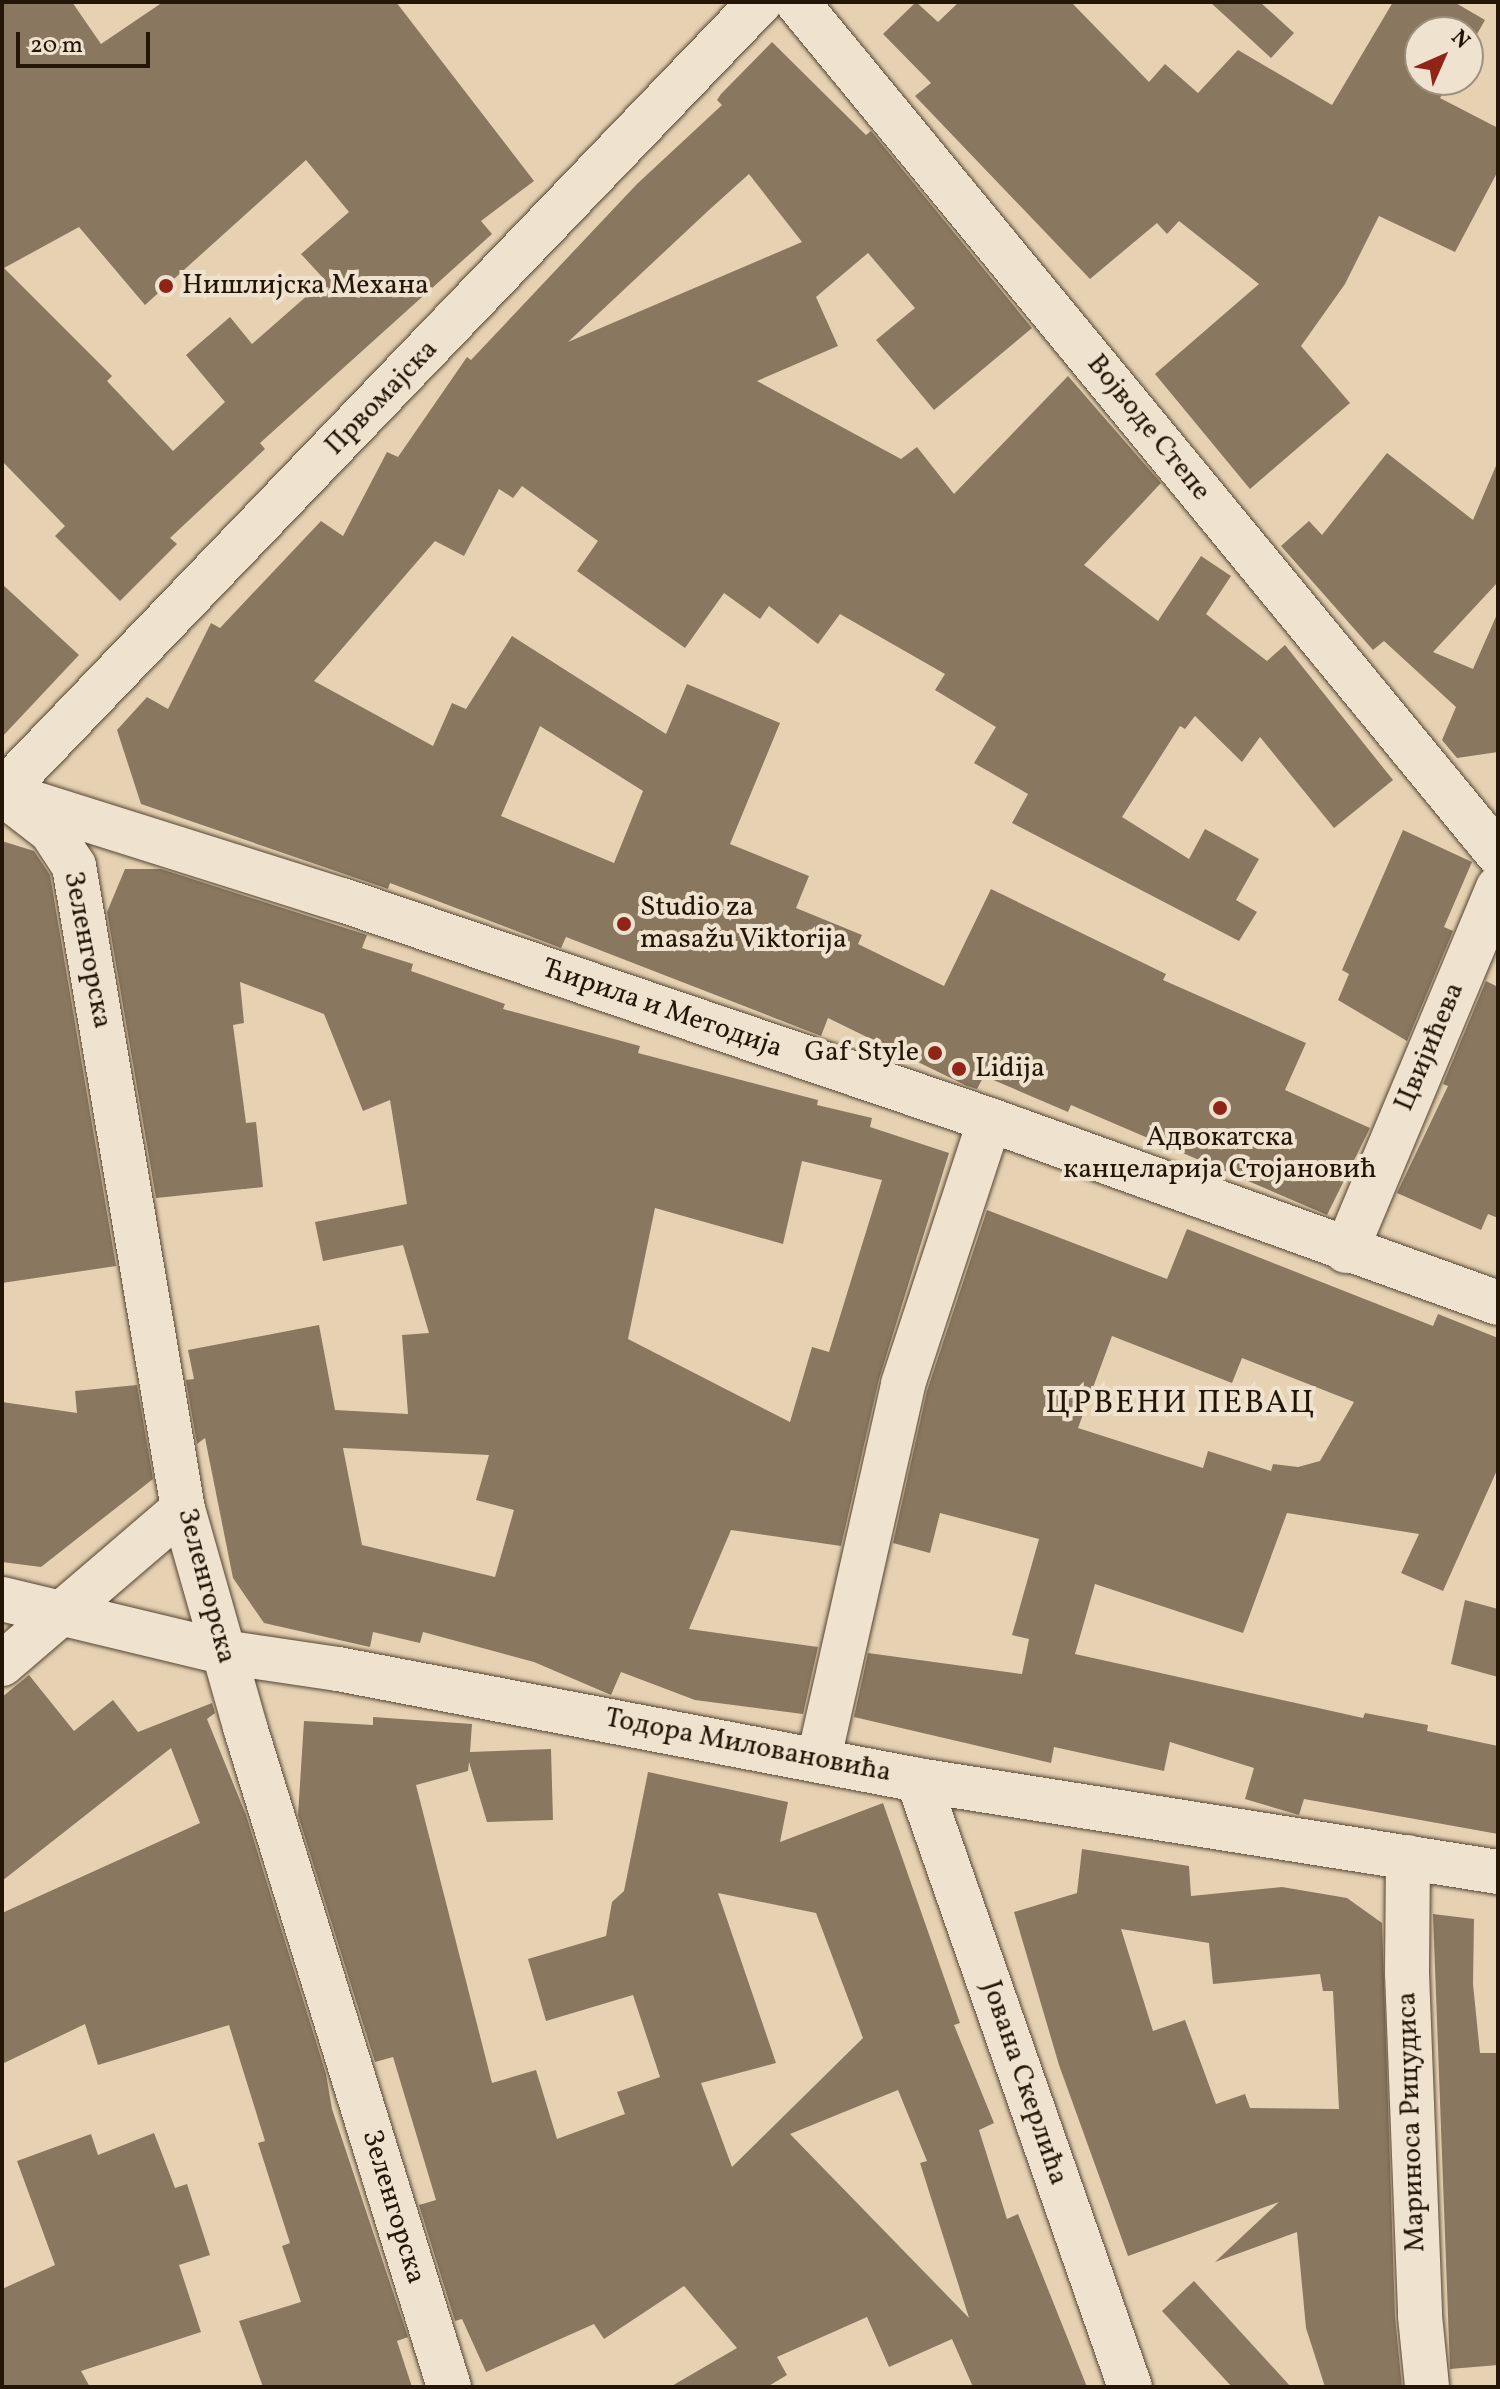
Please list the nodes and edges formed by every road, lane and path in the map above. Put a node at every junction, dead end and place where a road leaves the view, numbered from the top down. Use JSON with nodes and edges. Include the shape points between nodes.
{"nodes":[{"id":1,"x":760,"y":2,"type":"edge"},
{"id":2,"x":797,"y":2,"type":"edge"},
{"id":3,"x":2,"y":793,"type":"edge"},
{"id":4,"x":1498,"y":854,"type":"edge"},
{"id":5,"x":1498,"y":888,"type":"edge"},
{"id":6,"x":990,"y":1120,"type":"junction"},
{"id":7,"x":1346,"y":1251,"type":"junction"},
{"id":8,"x":1498,"y":1303,"type":"edge"},
{"id":9,"x":183,"y":1509,"type":"junction"},
{"id":10,"x":2,"y":1599,"type":"edge"},
{"id":11,"x":64,"y":1611,"type":"junction"},
{"id":12,"x":223,"y":1652,"type":"junction"},
{"id":13,"x":2,"y":1664,"type":"edge"},
{"id":14,"x":819,"y":1758,"type":"junction"},
{"id":15,"x":918,"y":1780,"type":"junction"},
{"id":16,"x":1408,"y":1857,"type":"junction"},
{"id":17,"x":1498,"y":1872,"type":"edge"},
{"id":18,"x":1427,"y":2386,"type":"edge"},
{"id":19,"x":449,"y":2387,"type":"edge"},
{"id":20,"x":1130,"y":2387,"type":"edge"}],
"edges":[{"from":1,"to":3,"type":"street","name":"Првомајска"},
{"from":2,"to":4,"type":"street","name":"Војводе Степе"},
{"from":3,"to":6,"type":"street","name":"Ћирила и Методија","via":[[342,900]]},
{"from":3,"to":9,"type":"street","name":"Зеленгорска","via":[[51,831],[74,866]]},
{"from":5,"to":7,"type":"street","name":"Цвијићева"},
{"from":6,"to":7,"type":"street","name":"Ћирила и Методија"},
{"from":6,"to":14,"type":"street","via":[[903,1384]]},
{"from":7,"to":8,"type":"street","name":"Ћирила и Методија"},
{"from":9,"to":11,"type":"street"},
{"from":9,"to":12,"type":"street","name":"Зеленгорска"},
{"from":10,"to":11,"type":"street","name":"Тодора Миловановића"},
{"from":11,"to":12,"type":"street","name":"Тодора Миловановића"},
{"from":11,"to":13,"type":"street"},
{"from":12,"to":14,"type":"street","name":"Тодора Миловановића"},
{"from":12,"to":19,"type":"street","name":"Зеленгорска"},
{"from":14,"to":15,"type":"street","name":"Тодора Миловановића"},
{"from":15,"to":16,"type":"street","name":"Тодора Миловановића"},
{"from":15,"to":20,"type":"street","name":"Јована Скерлића"},
{"from":16,"to":17,"type":"street","name":"Тодора Миловановића"},
{"from":16,"to":18,"type":"street","name":"Мариноса Рицудиса","via":[[1407,1973]]}]}
